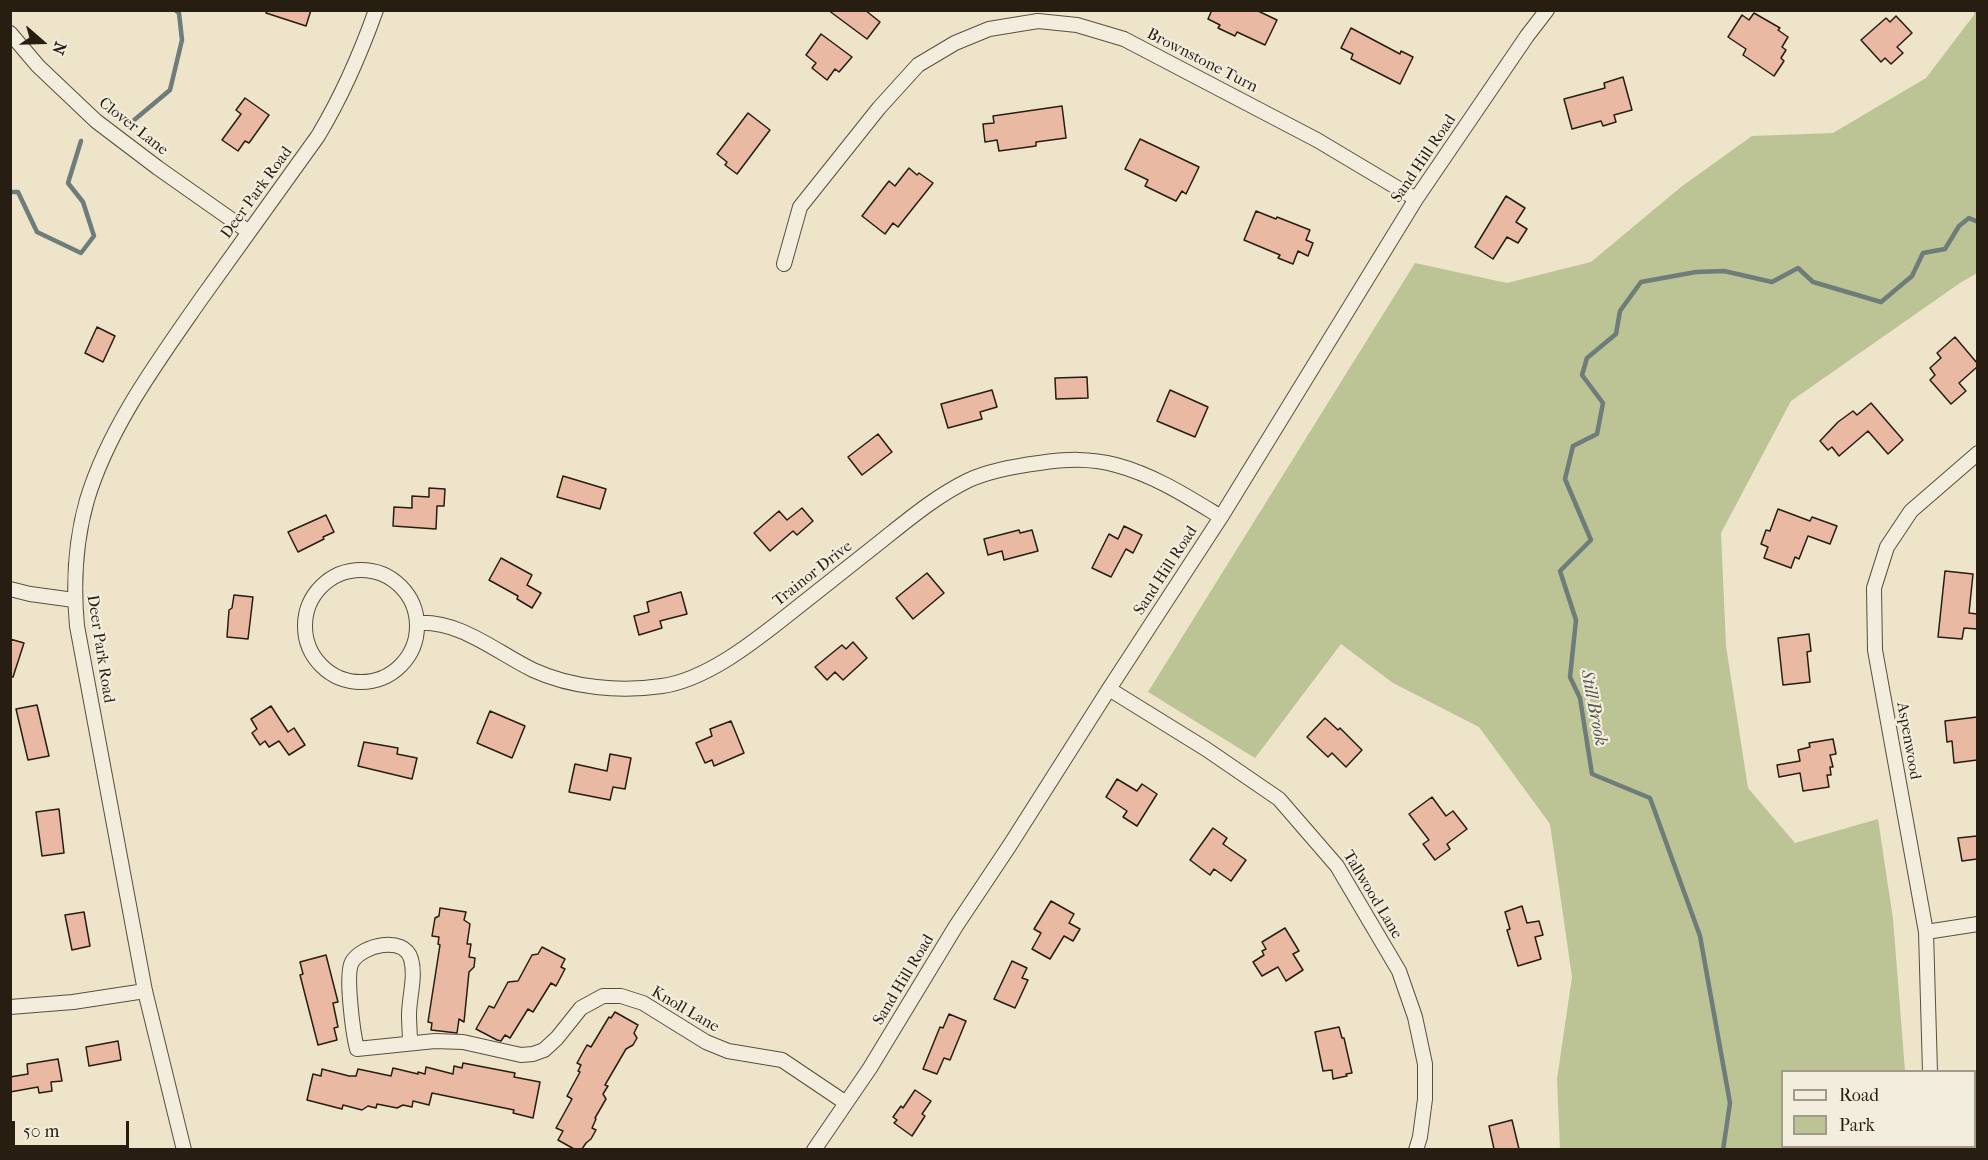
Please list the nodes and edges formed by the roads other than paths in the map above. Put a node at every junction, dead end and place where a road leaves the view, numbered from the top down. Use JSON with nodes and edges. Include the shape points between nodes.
{"nodes":[{"id":1,"x":376,"y":10,"type":"edge"},
{"id":2,"x":1547,"y":10,"type":"edge"},
{"id":3,"x":10,"y":33,"type":"edge"},
{"id":4,"x":1416,"y":199,"type":"junction"},
{"id":5,"x":249,"y":232,"type":"junction"},
{"id":6,"x":784,"y":264,"type":"dead end"},
{"id":7,"x":1977,"y":453,"type":"edge"},
{"id":8,"x":1221,"y":517,"type":"junction"},
{"id":9,"x":10,"y":589,"type":"edge"},
{"id":10,"x":74,"y":600,"type":"junction"},
{"id":11,"x":417,"y":623,"type":"junction"},
{"id":12,"x":1108,"y":689,"type":"junction"},
{"id":13,"x":1977,"y":924,"type":"edge"},
{"id":14,"x":1926,"y":932,"type":"junction"},
{"id":15,"x":145,"y":991,"type":"junction"},
{"id":16,"x":10,"y":1007,"type":"edge"},
{"id":17,"x":410,"y":1042,"type":"junction"},
{"id":18,"x":1930,"y":1070,"type":"edge"},
{"id":19,"x":846,"y":1103,"type":"junction"},
{"id":20,"x":184,"y":1149,"type":"edge"},
{"id":21,"x":814,"y":1149,"type":"edge"},
{"id":22,"x":1416,"y":1149,"type":"edge"}],
"edges":[{"from":1,"to":5,"type":"street","name":"Deer Park Road","via":[[337,105]]},
{"from":2,"to":4,"type":"street","name":"Sand Hill Road"},
{"from":3,"to":5,"type":"street","name":"Clover Lane","via":[[38,66],[96,120]]},
{"from":4,"to":6,"type":"street","name":"Brownstone Turn","via":[[1317,140],[1124,39],[1077,25],[1038,21],[989,29],[954,43],[918,65],[800,207]]},
{"from":4,"to":8,"type":"street","name":"Sand Hill Road"},
{"from":5,"to":10,"type":"street","name":"Deer Park Road","via":[[150,375],[106,453],[82,521]]},
{"from":7,"to":14,"type":"street","name":"Aspenwood","via":[[1911,511],[1887,547],[1874,588],[1875,650]]},
{"from":8,"to":11,"type":"street","name":"Trainor Drive","via":[[1173,488],[1117,465],[1069,459],[1008,467],[938,497],[764,634],[690,679],[663,686],[598,688],[562,680],[449,627]]},
{"from":8,"to":12,"type":"street","name":"Sand Hill Road"},
{"from":9,"to":10,"type":"street"},
{"from":10,"to":15,"type":"street","name":"Deer Park Road"},
{"from":11,"to":11,"type":"street","via":[[416,638],[402,665],[390,675],[360,683],[339,678],[319,664],[305,634],[312,599],[323,585],[356,570],[374,571],[404,590],[414,605]]},
{"from":12,"to":19,"type":"street","name":"Sand Hill Road"},
{"from":12,"to":22,"type":"street","name":"Tallwood Lane","via":[[1279,799],[1337,866],[1399,971],[1415,1017],[1425,1064],[1425,1099]]},
{"from":13,"to":14,"type":"street"},
{"from":14,"to":18,"type":"street","name":"Aspenwood"},
{"from":15,"to":16,"type":"street"},
{"from":15,"to":20,"type":"street","name":"Deer Park Road"},
{"from":17,"to":17,"type":"street","name":"Knoll Lane","via":[[357,1049],[351,1028],[348,975],[352,962],[362,952],[392,945],[411,957]]},
{"from":17,"to":19,"type":"street","name":"Knoll Lane","via":[[463,1042],[521,1055],[533,1054],[557,1038],[581,1008],[603,996],[621,996],[643,1003],[667,1020],[728,1051],[782,1060]]},
{"from":19,"to":21,"type":"street","name":"Sand Hill Road"}]}
